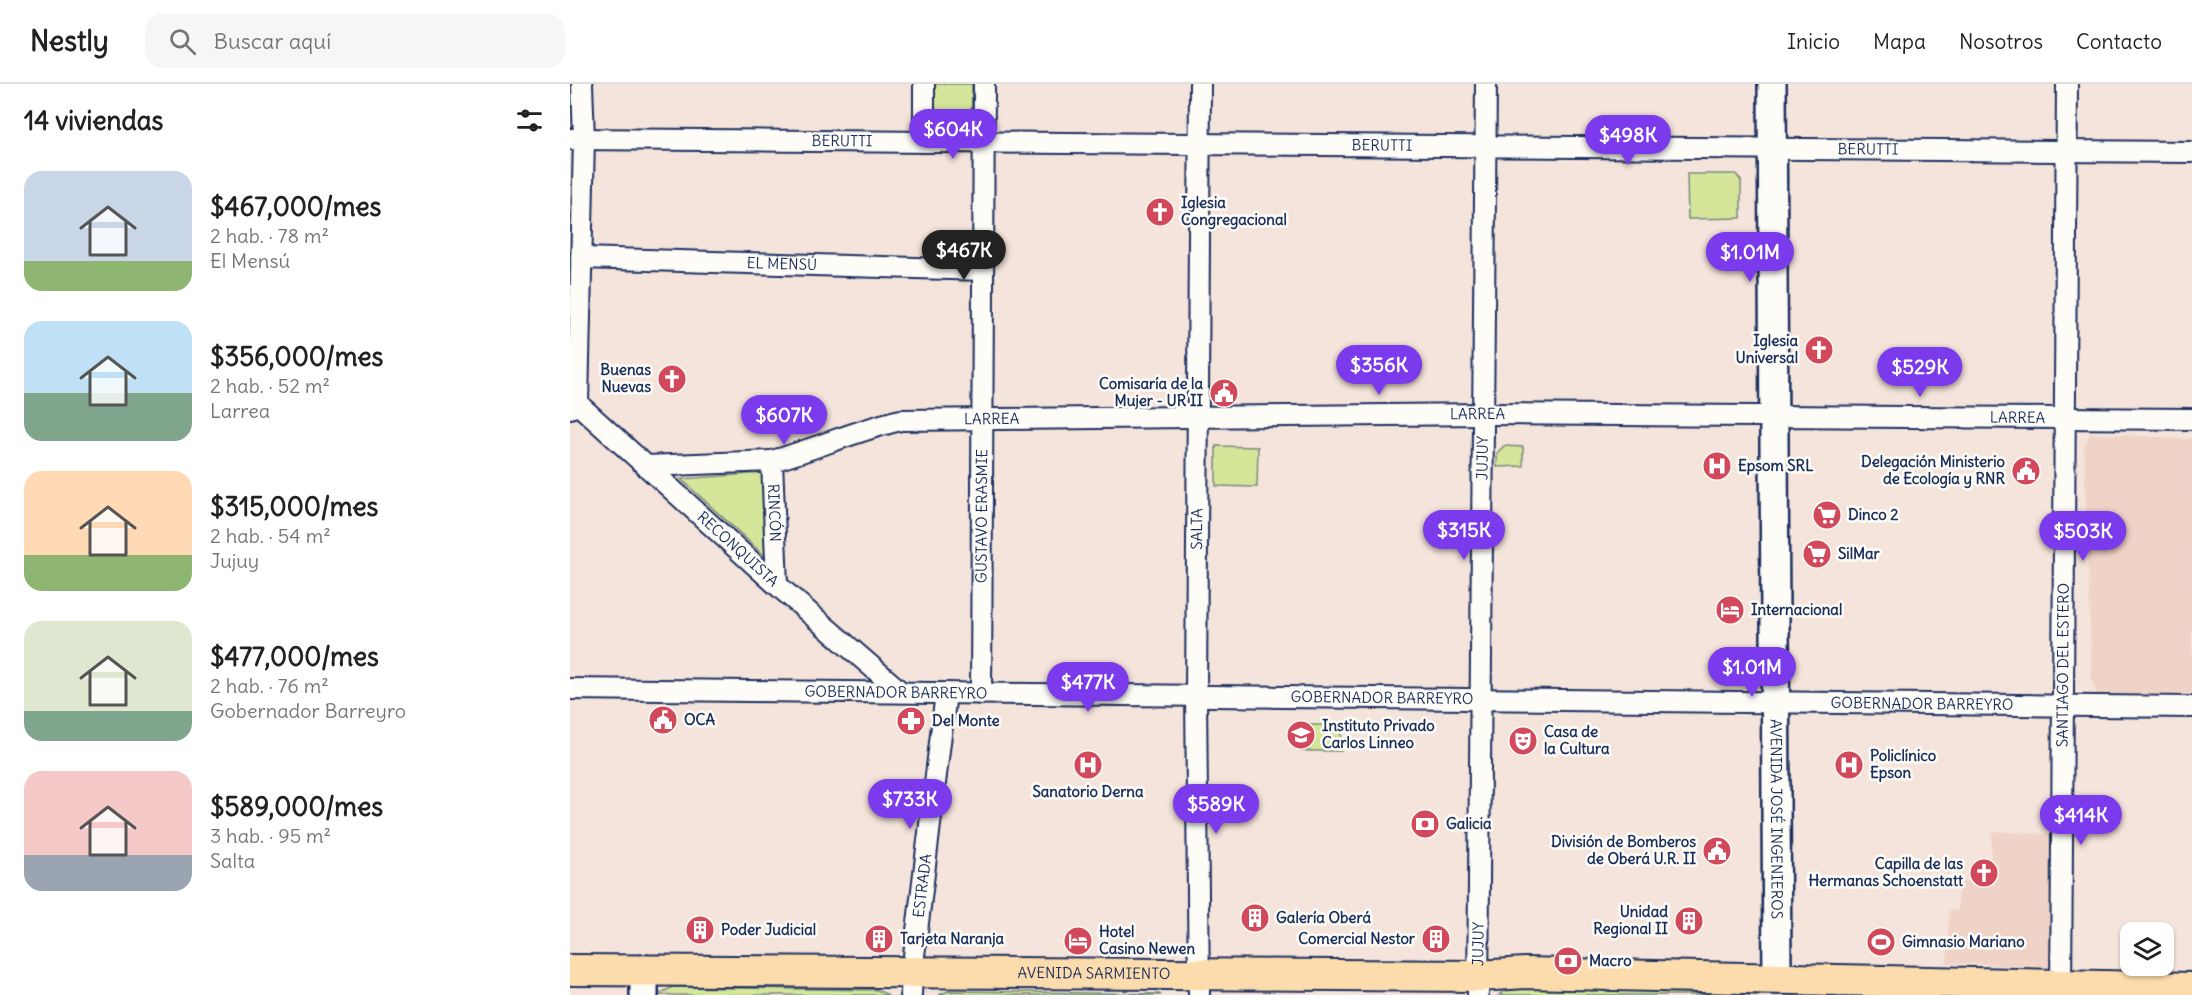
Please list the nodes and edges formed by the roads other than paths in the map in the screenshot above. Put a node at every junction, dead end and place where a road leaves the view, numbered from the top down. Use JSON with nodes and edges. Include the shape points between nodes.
{"nodes":[{"id":1,"x":582,"y":84,"type":"edge"},
{"id":2,"x":924,"y":84,"type":"edge"},
{"id":3,"x":984,"y":84,"type":"edge"},
{"id":4,"x":1200,"y":84,"type":"edge"},
{"id":5,"x":1486,"y":84,"type":"edge"},
{"id":6,"x":1772,"y":84,"type":"edge"},
{"id":7,"x":2067,"y":84,"type":"edge"},
{"id":8,"x":577,"y":139,"type":"edge"},
{"id":9,"x":924,"y":142,"type":"junction"},
{"id":10,"x":983,"y":142,"type":"junction"},
{"id":11,"x":1200,"y":144,"type":"junction"},
{"id":12,"x":1486,"y":146,"type":"junction"},
{"id":13,"x":1771,"y":148,"type":"junction"},
{"id":14,"x":2067,"y":151,"type":"junction"},
{"id":15,"x":2192,"y":152,"type":"edge"},
{"id":16,"x":581,"y":258,"type":"junction"},
{"id":17,"x":983,"y":270,"type":"junction"},
{"id":18,"x":574,"y":406,"type":"edge"},
{"id":19,"x":1484,"y":414,"type":"junction"},
{"id":20,"x":1774,"y":416,"type":"junction"},
{"id":21,"x":1198,"y":417,"type":"junction"},
{"id":22,"x":2066,"y":417,"type":"junction"},
{"id":23,"x":2192,"y":419,"type":"edge"},
{"id":24,"x":983,"y":420,"type":"junction"},
{"id":25,"x":772,"y":461,"type":"junction"},
{"id":26,"x":645,"y":466,"type":"junction"},
{"id":27,"x":777,"y":585,"type":"junction"},
{"id":28,"x":570,"y":689,"type":"edge"},
{"id":29,"x":900,"y":692,"type":"junction"},
{"id":30,"x":946,"y":693,"type":"junction"},
{"id":31,"x":981,"y":694,"type":"junction"},
{"id":32,"x":1196,"y":696,"type":"junction"},
{"id":33,"x":1481,"y":699,"type":"junction"},
{"id":34,"x":1774,"y":703,"type":"junction"},
{"id":35,"x":2063,"y":706,"type":"junction"},
{"id":36,"x":2192,"y":707,"type":"edge"},
{"id":37,"x":570,"y":970,"type":"edge"},
{"id":38,"x":1776,"y":979,"type":"junction"},
{"id":39,"x":644,"y":982,"type":"edge"},
{"id":40,"x":911,"y":983,"type":"edge"},
{"id":41,"x":1199,"y":984,"type":"edge"},
{"id":42,"x":1478,"y":985,"type":"edge"},
{"id":43,"x":1874,"y":988,"type":"edge"},
{"id":44,"x":2192,"y":988,"type":"edge"},
{"id":45,"x":2061,"y":991,"type":"edge"}],
"edges":[{"from":1,"to":8,"type":"street"},
{"from":2,"to":9,"type":"street"},
{"from":3,"to":10,"type":"street","name":"GUSTAVO ERASMIE"},
{"from":4,"to":11,"type":"street","name":"SALTA"},
{"from":5,"to":12,"type":"street","name":"JUJUY"},
{"from":6,"to":13,"type":"main road","name":"AVENIDA JOSÉ INGENIEROS"},
{"from":7,"to":14,"type":"street","name":"SANTIAGO DEL ESTERO"},
{"from":8,"to":9,"type":"street","name":"BERUTTI"},
{"from":8,"to":16,"type":"street"},
{"from":9,"to":10,"type":"street","name":"BERUTTI"},
{"from":10,"to":11,"type":"street","name":"BERUTTI"},
{"from":10,"to":17,"type":"street","name":"GUSTAVO ERASMIE"},
{"from":11,"to":12,"type":"street","name":"BERUTTI"},
{"from":11,"to":21,"type":"street","name":"SALTA"},
{"from":12,"to":13,"type":"street","name":"BERUTTI"},
{"from":12,"to":19,"type":"street","name":"JUJUY"},
{"from":13,"to":14,"type":"street","name":"BERUTTI"},
{"from":13,"to":20,"type":"main road","name":"AVENIDA JOSÉ INGENIEROS"},
{"from":14,"to":15,"type":"street","name":"BERUTTI"},
{"from":14,"to":22,"type":"street","name":"SANTIAGO DEL ESTERO"},
{"from":16,"to":17,"type":"street","name":"EL MENSÚ"},
{"from":16,"to":18,"type":"street"},
{"from":17,"to":24,"type":"street","name":"GUSTAVO ERASMIE"},
{"from":18,"to":26,"type":"street","name":"RECONQUISTA"},
{"from":19,"to":20,"type":"street","name":"LARREA"},
{"from":19,"to":21,"type":"street","name":"LARREA"},
{"from":19,"to":33,"type":"street","name":"JUJUY"},
{"from":20,"to":22,"type":"street","name":"LARREA"},
{"from":20,"to":34,"type":"main road","name":"AVENIDA JOSÉ INGENIEROS"},
{"from":21,"to":24,"type":"street","name":"LARREA"},
{"from":21,"to":32,"type":"street","name":"SALTA"},
{"from":22,"to":23,"type":"street","name":"LARREA"},
{"from":22,"to":35,"type":"street","name":"SANTIAGO DEL ESTERO"},
{"from":24,"to":25,"type":"street","name":"LARREA","via":[[901,420]]},
{"from":24,"to":31,"type":"street","name":"GUSTAVO ERASMIE"},
{"from":25,"to":26,"type":"street"},
{"from":25,"to":27,"type":"street","name":"RINCÓN"},
{"from":26,"to":27,"type":"street","name":"RECONQUISTA"},
{"from":27,"to":29,"type":"street","name":"RECONQUISTA"},
{"from":28,"to":29,"type":"street","name":"GOBERNADOR BARREYRO"},
{"from":29,"to":30,"type":"street","name":"GOBERNADOR BARREYRO"},
{"from":30,"to":31,"type":"street","name":"GOBERNADOR BARREYRO"},
{"from":30,"to":40,"type":"street","name":"ESTRADA"},
{"from":31,"to":32,"type":"street","name":"GOBERNADOR BARREYRO"},
{"from":32,"to":33,"type":"street","name":"GOBERNADOR BARREYRO"},
{"from":32,"to":41,"type":"street","name":"SALTA"},
{"from":33,"to":34,"type":"street","name":"GOBERNADOR BARREYRO"},
{"from":33,"to":42,"type":"street","name":"JUJUY"},
{"from":34,"to":35,"type":"street","name":"GOBERNADOR BARREYRO"},
{"from":34,"to":38,"type":"main road","name":"AVENIDA JOSÉ INGENIEROS"},
{"from":35,"to":36,"type":"street","name":"GOBERNADOR BARREYRO"},
{"from":35,"to":45,"type":"street","name":"SANTIAGO DEL ESTERO"},
{"from":37,"to":39,"type":"main road","name":"AVENIDA SARMIENTO"},
{"from":38,"to":42,"type":"main road","name":"AVENIDA SARMIENTO","via":[[1525,973]]},
{"from":38,"to":43,"type":"main road","name":"AVENIDA SARMIENTO"},
{"from":39,"to":40,"type":"main road","name":"AVENIDA SARMIENTO"},
{"from":40,"to":41,"type":"main road","name":"AVENIDA SARMIENTO"},
{"from":41,"to":42,"type":"main road","name":"AVENIDA SARMIENTO"},
{"from":43,"to":45,"type":"main road","name":"AVENIDA SARMIENTO"},
{"from":44,"to":45,"type":"main road","name":"AVENIDA SARMIENTO"}]}
